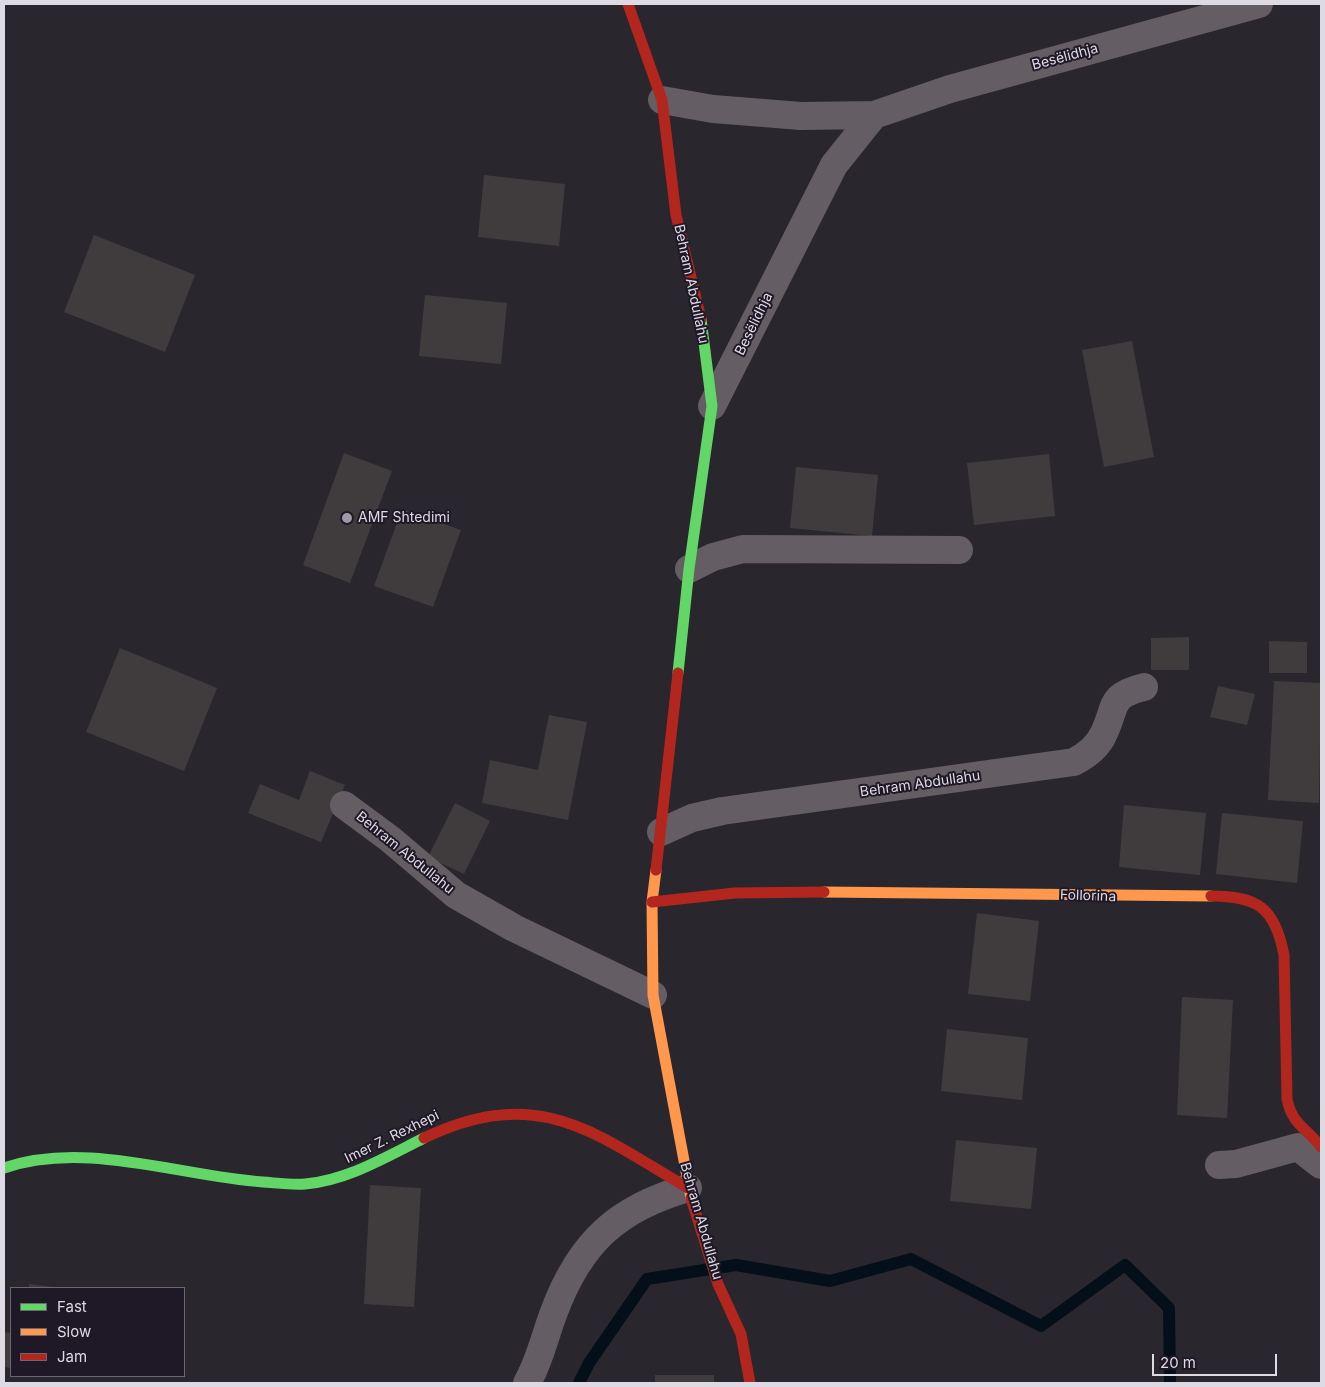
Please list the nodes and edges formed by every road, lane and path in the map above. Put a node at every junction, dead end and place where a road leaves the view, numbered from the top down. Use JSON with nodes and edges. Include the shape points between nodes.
{"nodes":[{"id":1,"x":628,"y":4,"type":"edge"},
{"id":2,"x":1259,"y":4,"type":"edge"},
{"id":3,"x":662,"y":100,"type":"junction"},
{"id":4,"x":874,"y":115,"type":"junction"},
{"id":5,"x":712,"y":406,"type":"junction"},
{"id":6,"x":959,"y":550,"type":"dead end"},
{"id":7,"x":689,"y":568,"type":"junction"},
{"id":8,"x":1144,"y":687,"type":"dead end"},
{"id":9,"x":344,"y":805,"type":"dead end"},
{"id":10,"x":662,"y":832,"type":"junction"},
{"id":11,"x":652,"y":902,"type":"junction"},
{"id":12,"x":654,"y":995,"type":"junction"},
{"id":13,"x":1321,"y":1147,"type":"edge"},
{"id":14,"x":1219,"y":1165,"type":"dead end"},
{"id":15,"x":1321,"y":1165,"type":"edge"},
{"id":16,"x":4,"y":1168,"type":"edge"},
{"id":17,"x":688,"y":1188,"type":"junction"},
{"id":18,"x":527,"y":1383,"type":"edge"},
{"id":19,"x":750,"y":1383,"type":"edge"}],
"edges":[{"from":1,"to":3,"type":"street","name":"Behram Abdullahu"},
{"from":2,"to":4,"type":"street","name":"Besëlidhja","via":[[950,89]]},
{"from":3,"to":4,"type":"street","name":"Besëlidhja","via":[[713,109],[801,116]]},
{"from":3,"to":5,"type":"street","name":"Behram Abdullahu","via":[[676,215],[703,327]]},
{"from":4,"to":5,"type":"street","name":"Besëlidhja","via":[[834,165]]},
{"from":5,"to":7,"type":"street","name":"Behram Abdullahu"},
{"from":6,"to":7,"type":"street","via":[[743,549]]},
{"from":7,"to":10,"type":"street","name":"Behram Abdullahu"},
{"from":8,"to":10,"type":"street","name":"Behram Abdullahu","via":[[1120,696],[1097,745],[1074,762],[722,811],[692,818]]},
{"from":9,"to":12,"type":"street","name":"Behram Abdullahu","via":[[456,895],[514,928]]},
{"from":10,"to":11,"type":"street","name":"Behram Abdullahu"},
{"from":11,"to":12,"type":"street","name":"Behram Abdullahu"},
{"from":11,"to":13,"type":"street","name":"Follorina","via":[[698,894],[756,891],[1246,898],[1267,911],[1280,933],[1287,1099],[1296,1124]]},
{"from":12,"to":17,"type":"street","name":"Behram Abdullahu"},
{"from":14,"to":15,"type":"street","via":[[1236,1164],[1298,1147]]},
{"from":16,"to":17,"type":"street","name":"Imer Z. Rexhepi","via":[[44,1157],[76,1155],[230,1180],[304,1184],[335,1179],[365,1168],[438,1130],[467,1119],[529,1114],[588,1130]]},
{"from":17,"to":18,"type":"street","via":[[659,1197],[605,1228],[567,1282]]},
{"from":17,"to":19,"type":"street","name":"Behram Abdullahu","via":[[718,1284],[741,1334]]}]}
